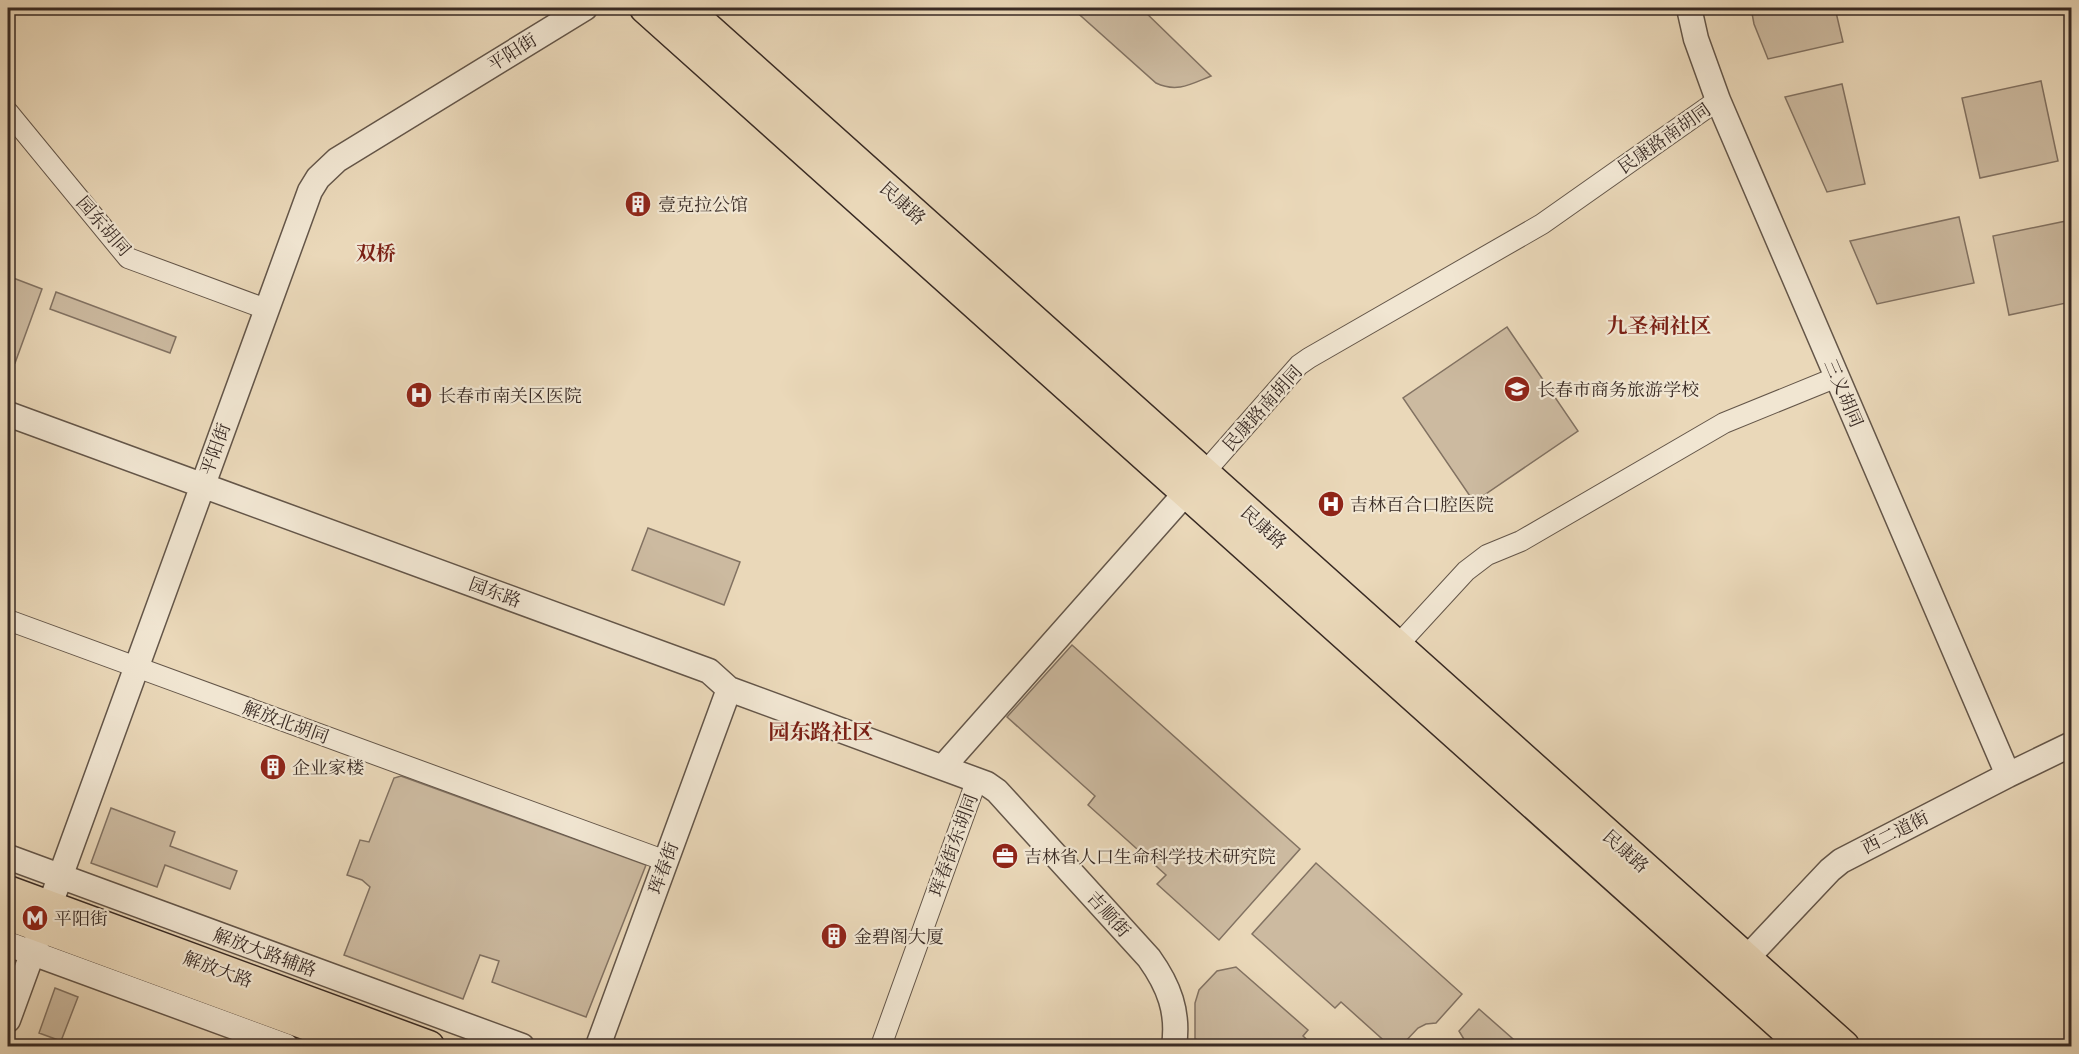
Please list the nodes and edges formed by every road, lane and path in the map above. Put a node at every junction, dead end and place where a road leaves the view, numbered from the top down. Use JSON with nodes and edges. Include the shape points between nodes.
{"nodes":[{"id":1,"x":585,"y":8,"type":"edge"},
{"id":2,"x":645,"y":8,"type":"edge"},
{"id":3,"x":685,"y":8,"type":"edge"},
{"id":4,"x":1689,"y":8,"type":"edge"},
{"id":5,"x":1718,"y":100,"type":"junction"},
{"id":6,"x":8,"y":112,"type":"edge"},
{"id":7,"x":266,"y":309,"type":"junction"},
{"id":8,"x":1837,"y":377,"type":"junction"},
{"id":9,"x":8,"y":414,"type":"edge"},
{"id":10,"x":1195,"y":483,"type":"junction"},
{"id":11,"x":202,"y":485,"type":"junction"},
{"id":12,"x":8,"y":620,"type":"edge"},
{"id":13,"x":1397,"y":646,"type":"junction"},
{"id":14,"x":136,"y":667,"type":"junction"},
{"id":15,"x":729,"y":690,"type":"junction"},
{"id":16,"x":2072,"y":744,"type":"edge"},
{"id":17,"x":943,"y":767,"type":"junction"},
{"id":18,"x":2007,"y":775,"type":"junction"},
{"id":19,"x":977,"y":779,"type":"junction"},
{"id":20,"x":8,"y":857,"type":"edge"},
{"id":21,"x":666,"y":861,"type":"junction"},
{"id":22,"x":60,"y":877,"type":"junction"},
{"id":23,"x":8,"y":891,"type":"edge"},
{"id":24,"x":8,"y":915,"type":"edge"},
{"id":25,"x":41,"y":929,"type":"junction"},
{"id":26,"x":8,"y":944,"type":"edge"},
{"id":27,"x":1746,"y":959,"type":"junction"},
{"id":28,"x":8,"y":1020,"type":"edge"},
{"id":29,"x":286,"y":1047,"type":"edge"},
{"id":30,"x":365,"y":1047,"type":"edge"},
{"id":31,"x":429,"y":1047,"type":"edge"},
{"id":32,"x":522,"y":1047,"type":"edge"},
{"id":33,"x":598,"y":1047,"type":"edge"},
{"id":34,"x":881,"y":1047,"type":"edge"},
{"id":35,"x":1174,"y":1047,"type":"edge"},
{"id":36,"x":1804,"y":1047,"type":"edge"},
{"id":37,"x":1844,"y":1047,"type":"edge"}],
"edges":[{"from":1,"to":7,"type":"street","name":"平阳街","via":[[326,168],[310,191]]},
{"from":2,"to":10,"type":"main road","name":"民康路"},
{"from":3,"to":10,"type":"main road","name":"民康路"},
{"from":4,"to":5,"type":"street","name":"三义胡同"},
{"from":5,"to":8,"type":"street","name":"三义胡同"},
{"from":5,"to":10,"type":"street","name":"民康路南胡同","via":[[1542,224],[1299,365]]},
{"from":6,"to":7,"type":"street","name":"园东胡同","via":[[128,258]]},
{"from":7,"to":11,"type":"street","name":"平阳街"},
{"from":8,"to":13,"type":"street","via":[[1724,423],[1521,541],[1488,555],[1466,571]]},
{"from":8,"to":18,"type":"street","name":"三义胡同"},
{"from":9,"to":11,"type":"street","name":"园东路"},
{"from":10,"to":13,"type":"main road","name":"民康路"},
{"from":10,"to":17,"type":"street","name":"民康路南胡同"},
{"from":10,"to":36,"type":"main road","name":"民康路"},
{"from":11,"to":14,"type":"street","name":"平阳街"},
{"from":11,"to":15,"type":"street","name":"园东路","via":[[708,671]]},
{"from":12,"to":14,"type":"street","name":"解放北胡同"},
{"from":13,"to":27,"type":"main road","name":"民康路"},
{"from":14,"to":21,"type":"street","name":"解放北胡同"},
{"from":14,"to":22,"type":"street","name":"平阳街"},
{"from":15,"to":17,"type":"street","name":"园东路"},
{"from":15,"to":21,"type":"street","name":"珲春街"},
{"from":16,"to":18,"type":"street","name":"西二道街"},
{"from":17,"to":19,"type":"street","name":"园东路"},
{"from":18,"to":27,"type":"street","name":"西二道街","via":[[1840,861]]},
{"from":19,"to":34,"type":"street","name":"珲春街东胡同"},
{"from":19,"to":35,"type":"street","name":"吉顺街","via":[[997,791],[1149,958],[1170,992],[1176,1030]]},
{"from":20,"to":22,"type":"street","name":"解放大路辅路"},
{"from":21,"to":33,"type":"street","name":"珲春街"},
{"from":22,"to":25,"type":"street","name":"平阳街"},
{"from":22,"to":32,"type":"street","name":"解放大路辅路"},
{"from":23,"to":25,"type":"main road","name":"解放大路"},
{"from":24,"to":25,"type":"main road","name":"解放大路"},
{"from":25,"to":26,"type":"street"},
{"from":25,"to":28,"type":"street","name":"平阳街"},
{"from":25,"to":29,"type":"street"},
{"from":25,"to":30,"type":"main road","name":"解放大路"},
{"from":25,"to":31,"type":"main road","name":"解放大路"},
{"from":27,"to":37,"type":"main road","name":"民康路"}]}
